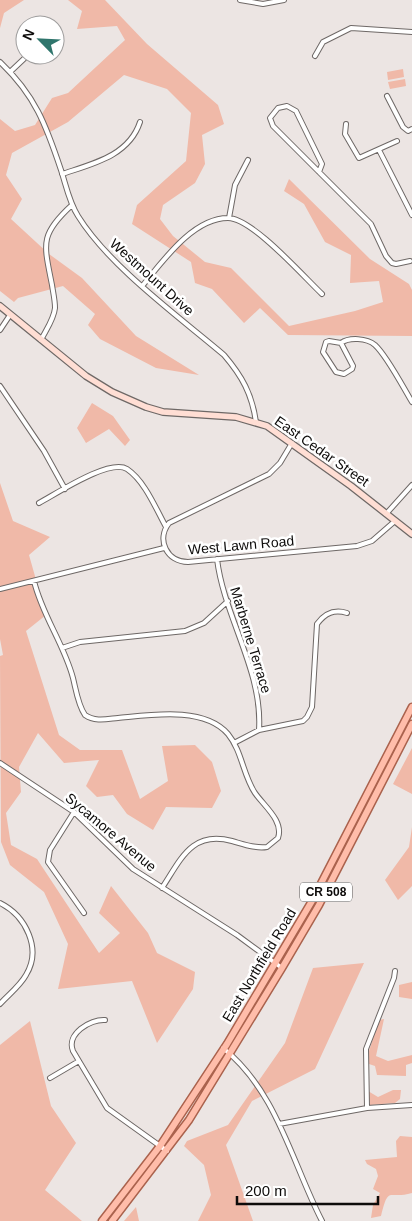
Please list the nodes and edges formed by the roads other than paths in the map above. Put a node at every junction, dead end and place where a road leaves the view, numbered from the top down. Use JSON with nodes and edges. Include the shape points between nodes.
{"nodes":[{"id":1,"x":240,"y":0,"type":"edge"},
{"id":2,"x":284,"y":0,"type":"edge"},
{"id":3,"x":412,"y":32,"type":"edge"},
{"id":4,"x":315,"y":56,"type":"dead end"},
{"id":5,"x":0,"y":62,"type":"edge"},
{"id":6,"x":17,"y":65,"type":"edge"},
{"id":7,"x":10,"y":72,"type":"junction"},
{"id":8,"x":388,"y":96,"type":"dead end"},
{"id":9,"x":140,"y":122,"type":"dead end"},
{"id":10,"x":346,"y":124,"type":"dead end"},
{"id":11,"x":412,"y":129,"type":"edge"},
{"id":12,"x":397,"y":141,"type":"dead end"},
{"id":13,"x":379,"y":150,"type":"junction"},
{"id":14,"x":248,"y":160,"type":"dead end"},
{"id":15,"x":320,"y":172,"type":"junction"},
{"id":16,"x":62,"y":174,"type":"junction"},
{"id":17,"x":72,"y":206,"type":"junction"},
{"id":18,"x":412,"y":215,"type":"edge"},
{"id":19,"x":229,"y":218,"type":"junction"},
{"id":20,"x":411,"y":260,"type":"edge"},
{"id":21,"x":412,"y":266,"type":"edge"},
{"id":22,"x":143,"y":285,"type":"junction"},
{"id":23,"x":322,"y":294,"type":"dead end"},
{"id":24,"x":0,"y":306,"type":"edge"},
{"id":25,"x":10,"y":315,"type":"junction"},
{"id":26,"x":0,"y":330,"type":"edge"},
{"id":27,"x":41,"y":340,"type":"junction"},
{"id":28,"x":340,"y":343,"type":"junction"},
{"id":29,"x":0,"y":386,"type":"edge"},
{"id":30,"x":412,"y":402,"type":"edge"},
{"id":31,"x":256,"y":422,"type":"junction"},
{"id":32,"x":292,"y":443,"type":"junction"},
{"id":33,"x":412,"y":485,"type":"edge"},
{"id":34,"x":65,"y":489,"type":"junction"},
{"id":35,"x":39,"y":503,"type":"dead end"},
{"id":36,"x":386,"y":514,"type":"junction"},
{"id":37,"x":395,"y":521,"type":"junction"},
{"id":38,"x":166,"y":527,"type":"junction"},
{"id":39,"x":412,"y":534,"type":"edge"},
{"id":40,"x":164,"y":548,"type":"junction"},
{"id":41,"x":217,"y":559,"type":"junction"},
{"id":42,"x":34,"y":580,"type":"junction"},
{"id":43,"x":0,"y":589,"type":"edge"},
{"id":44,"x":228,"y":601,"type":"junction"},
{"id":45,"x":347,"y":612,"type":"dead end"},
{"id":46,"x":62,"y":648,"type":"junction"},
{"id":47,"x":412,"y":709,"type":"edge"},
{"id":48,"x":412,"y":724,"type":"edge"},
{"id":49,"x":259,"y":730,"type":"junction"},
{"id":50,"x":234,"y":743,"type":"junction"},
{"id":51,"x":0,"y":763,"type":"edge"},
{"id":52,"x":377,"y":773,"type":"junction"},
{"id":53,"x":385,"y":777,"type":"junction"},
{"id":54,"x":74,"y":812,"type":"junction"},
{"id":55,"x":345,"y":838,"type":"junction"},
{"id":56,"x":353,"y":841,"type":"junction"},
{"id":57,"x":162,"y":888,"type":"junction"},
{"id":58,"x":312,"y":901,"type":"junction"},
{"id":59,"x":0,"y":903,"type":"edge"},
{"id":60,"x":319,"y":905,"type":"junction"},
{"id":61,"x":84,"y":913,"type":"dead end"},
{"id":62,"x":274,"y":964,"type":"junction"},
{"id":63,"x":282,"y":968,"type":"junction"},
{"id":64,"x":395,"y":971,"type":"dead end"},
{"id":65,"x":0,"y":1004,"type":"edge"},
{"id":66,"x":105,"y":1020,"type":"dead end"},
{"id":67,"x":226,"y":1051,"type":"junction"},
{"id":68,"x":79,"y":1061,"type":"junction"},
{"id":69,"x":50,"y":1078,"type":"dead end"},
{"id":70,"x":412,"y":1105,"type":"edge"},
{"id":71,"x":367,"y":1108,"type":"junction"},
{"id":72,"x":279,"y":1124,"type":"junction"},
{"id":73,"x":160,"y":1146,"type":"junction"},
{"id":74,"x":167,"y":1151,"type":"junction"},
{"id":75,"x":132,"y":1182,"type":"junction"},
{"id":76,"x":138,"y":1186,"type":"junction"},
{"id":77,"x":102,"y":1221,"type":"edge"},
{"id":78,"x":112,"y":1221,"type":"edge"},
{"id":79,"x":322,"y":1221,"type":"edge"}],
"edges":[{"from":1,"to":2,"type":"street","via":[[263,4]]},
{"from":3,"to":4,"type":"street","via":[[355,26],[323,42]]},
{"from":5,"to":7,"type":"street","name":"Westmount Drive"},
{"from":6,"to":7,"type":"street"},
{"from":7,"to":16,"type":"street","name":"Westmount Drive","via":[[42,116]]},
{"from":8,"to":11,"type":"street","via":[[403,127],[408,131]]},
{"from":9,"to":16,"type":"street","via":[[129,142],[114,154]]},
{"from":10,"to":13,"type":"street","via":[[345,134],[357,157]]},
{"from":12,"to":13,"type":"street"},
{"from":13,"to":18,"type":"street"},
{"from":14,"to":19,"type":"street","via":[[235,185]]},
{"from":15,"to":15,"type":"street","via":[[271,122],[271,114],[278,108],[287,106],[296,111],[322,164]]},
{"from":15,"to":20,"type":"street","via":[[371,224],[392,263],[402,264]]},
{"from":16,"to":17,"type":"street","name":"Westmount Drive"},
{"from":17,"to":22,"type":"street","name":"Westmount Drive","via":[[101,247]]},
{"from":17,"to":27,"type":"street","via":[[56,220],[47,237],[46,251],[55,306]]},
{"from":19,"to":22,"type":"street","via":[[215,220],[182,240]]},
{"from":19,"to":23,"type":"street","via":[[253,227]]},
{"from":20,"to":21,"type":"street"},
{"from":22,"to":31,"type":"street","name":"Westmount Drive","via":[[236,368],[250,393]]},
{"from":24,"to":25,"type":"main road","name":"East Cedar Street"},
{"from":25,"to":26,"type":"street"},
{"from":25,"to":27,"type":"main road","name":"East Cedar Street"},
{"from":27,"to":31,"type":"main road","name":"East Cedar Street","via":[[86,376],[146,407],[163,412],[222,415]]},
{"from":28,"to":28,"type":"street","via":[[330,340],[322,348],[333,369],[344,374],[353,366]]},
{"from":28,"to":30,"type":"street","via":[[361,339],[374,344]]},
{"from":29,"to":34,"type":"street","via":[[44,451]]},
{"from":31,"to":32,"type":"main road","name":"East Cedar Street"},
{"from":32,"to":36,"type":"main road","name":"East Cedar Street"},
{"from":32,"to":38,"type":"street","via":[[269,474],[175,518]]},
{"from":33,"to":36,"type":"street"},
{"from":34,"to":35,"type":"street"},
{"from":34,"to":38,"type":"street","via":[[100,471],[121,466],[140,483]]},
{"from":36,"to":37,"type":"main road","name":"East Cedar Street"},
{"from":37,"to":39,"type":"main road","name":"East Cedar Street"},
{"from":37,"to":41,"type":"street","name":"West Lawn Road","via":[[366,544]]},
{"from":38,"to":40,"type":"street"},
{"from":40,"to":41,"type":"street","name":"West Lawn Road","via":[[170,556],[183,562]]},
{"from":40,"to":42,"type":"street"},
{"from":41,"to":44,"type":"street","name":"Marberne Terrace"},
{"from":42,"to":43,"type":"street"},
{"from":42,"to":46,"type":"street","via":[[43,611]]},
{"from":44,"to":46,"type":"street","via":[[204,623],[185,631],[80,642]]},
{"from":44,"to":49,"type":"street","name":"Marberne Terrace","via":[[258,699]]},
{"from":45,"to":49,"type":"street","via":[[326,614],[318,624],[312,708],[308,717],[303,721]]},
{"from":46,"to":50,"type":"street","via":[[80,706],[88,717],[99,720],[168,714],[190,716],[221,728]]},
{"from":47,"to":52,"type":"main road","name":"East Northfield Road","number":"CR 508"},
{"from":48,"to":53,"type":"main road","name":"East Northfield Road","number":"CR 508"},
{"from":49,"to":50,"type":"street"},
{"from":50,"to":57,"type":"street","via":[[252,788],[278,824],[278,838],[263,848],[217,838],[202,840],[186,852]]},
{"from":51,"to":54,"type":"street","name":"Sycamore Avenue"},
{"from":52,"to":53,"type":"main road"},
{"from":52,"to":55,"type":"main road","name":"East Northfield Road","number":"CR 508"},
{"from":53,"to":56,"type":"main road","name":"East Northfield Road","number":"CR 508"},
{"from":54,"to":57,"type":"street","name":"Sycamore Avenue","via":[[133,869]]},
{"from":54,"to":61,"type":"street","via":[[50,850],[48,862]]},
{"from":55,"to":56,"type":"main road"},
{"from":55,"to":58,"type":"main road","name":"East Northfield Road","number":"CR 508"},
{"from":56,"to":60,"type":"main road","name":"East Northfield Road","number":"CR 508"},
{"from":57,"to":62,"type":"street","name":"Sycamore Avenue","via":[[237,935]]},
{"from":58,"to":60,"type":"main road"},
{"from":58,"to":62,"type":"main road","name":"East Northfield Road","number":"CR 508"},
{"from":59,"to":65,"type":"street","via":[[24,924],[32,951],[26,977]]},
{"from":60,"to":63,"type":"main road","name":"East Northfield Road","number":"CR 508"},
{"from":62,"to":63,"type":"street","name":"Sycamore Avenue"},
{"from":62,"to":67,"type":"main road","name":"East Northfield Road","number":"CR 508"},
{"from":63,"to":67,"type":"main road","name":"East Northfield Road","number":"CR 508"},
{"from":64,"to":71,"type":"street","via":[[366,1049]]},
{"from":66,"to":68,"type":"street","via":[[95,1020],[73,1036],[71,1047]]},
{"from":67,"to":72,"type":"street","via":[[258,1084]]},
{"from":67,"to":73,"type":"main road","name":"East Northfield Road","number":"CR 508"},
{"from":67,"to":74,"type":"main road","name":"East Northfield Road","number":"CR 508","via":[[189,1120]]},
{"from":68,"to":69,"type":"street"},
{"from":68,"to":73,"type":"street","via":[[107,1108]]},
{"from":70,"to":71,"type":"street"},
{"from":71,"to":72,"type":"street"},
{"from":72,"to":79,"type":"street"},
{"from":73,"to":74,"type":"street"},
{"from":73,"to":75,"type":"main road","name":"East Northfield Road","number":"CR 508"},
{"from":74,"to":76,"type":"main road","name":"East Northfield Road","number":"CR 508"},
{"from":75,"to":76,"type":"main road"},
{"from":75,"to":77,"type":"main road","name":"East Northfield Road","number":"CR 508"},
{"from":76,"to":78,"type":"main road","name":"East Northfield Road","number":"CR 508"}]}
